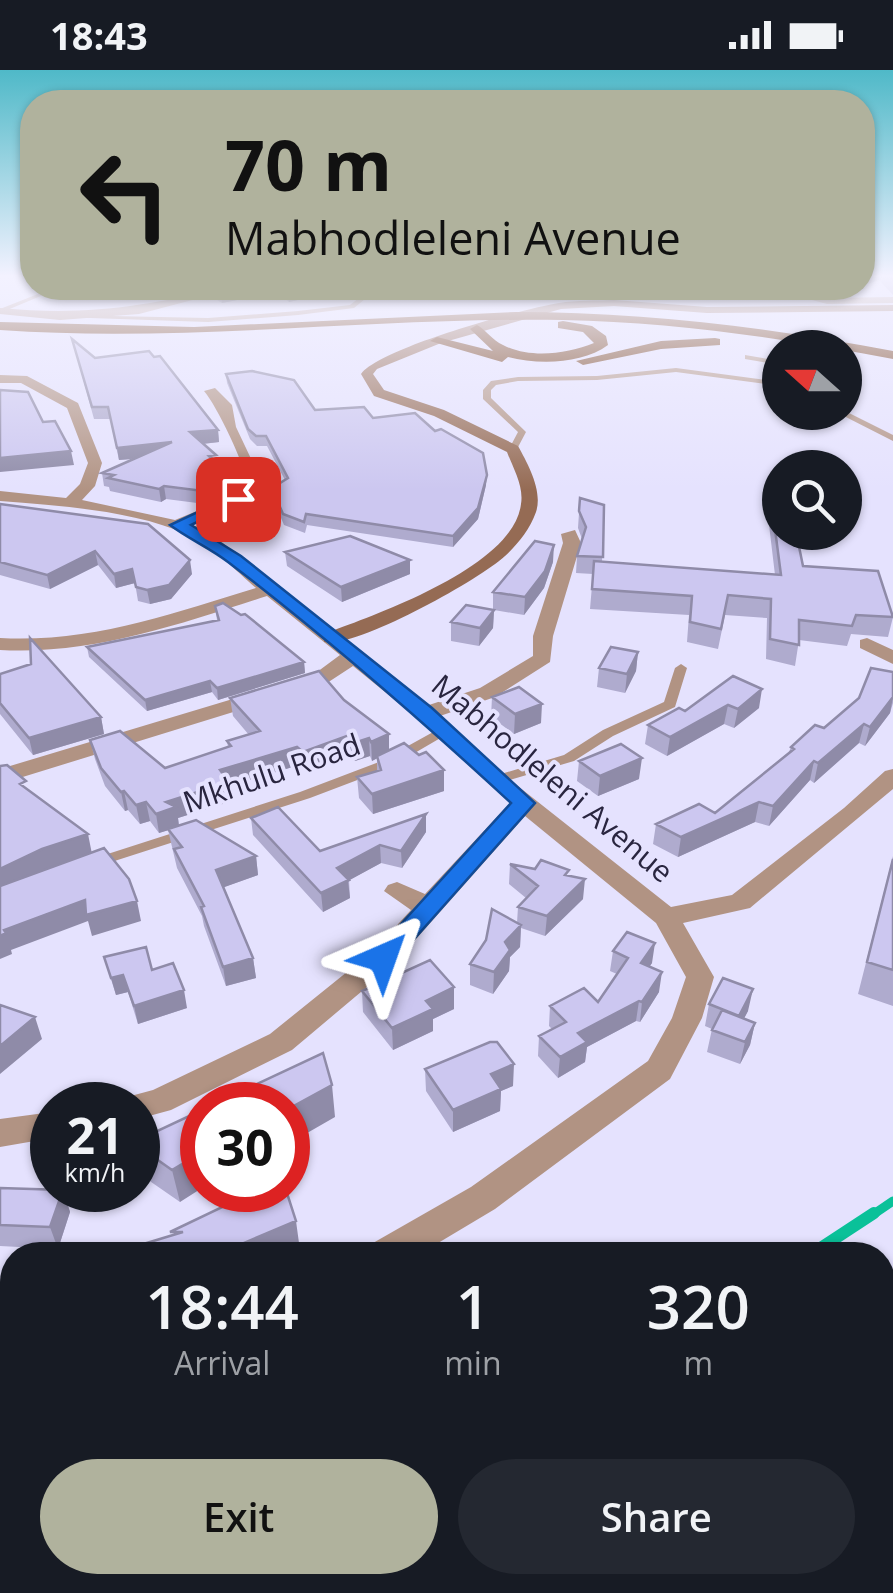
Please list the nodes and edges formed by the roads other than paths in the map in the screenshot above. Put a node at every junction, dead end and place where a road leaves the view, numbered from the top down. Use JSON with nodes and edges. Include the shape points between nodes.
{"nodes":[{"id":1,"x":418,"y":348,"type":"edge"},
{"id":2,"x":464,"y":348,"type":"edge"},
{"id":3,"x":501,"y":348,"type":"edge"},
{"id":4,"x":592,"y":348,"type":"edge"},
{"id":5,"x":651,"y":348,"type":"edge"},
{"id":6,"x":748,"y":357,"type":"dead end"},
{"id":7,"x":862,"y":357,"type":"edge"},
{"id":8,"x":762,"y":360,"type":"edge"},
{"id":9,"x":893,"y":363,"type":"edge"},
{"id":10,"x":0,"y":379,"type":"edge"},
{"id":11,"x":762,"y":382,"type":"edge"},
{"id":12,"x":210,"y":391,"type":"dead end"},
{"id":13,"x":862,"y":423,"type":"edge"},
{"id":14,"x":893,"y":438,"type":"edge"},
{"id":15,"x":513,"y":449,"type":"junction"},
{"id":16,"x":0,"y":496,"type":"edge"},
{"id":17,"x":69,"y":504,"type":"junction"},
{"id":18,"x":178,"y":525,"type":"junction"},
{"id":19,"x":569,"y":534,"type":"dead end"},
{"id":20,"x":271,"y":588,"type":"junction"},
{"id":21,"x":331,"y":638,"type":"junction"},
{"id":22,"x":0,"y":644,"type":"edge"},
{"id":23,"x":867,"y":644,"type":"dead end"},
{"id":24,"x":353,"y":656,"type":"junction"},
{"id":25,"x":893,"y":658,"type":"edge"},
{"id":26,"x":681,"y":668,"type":"dead end"},
{"id":27,"x":425,"y":712,"type":"junction"},
{"id":28,"x":444,"y":730,"type":"junction"},
{"id":29,"x":893,"y":776,"type":"edge"},
{"id":30,"x":0,"y":778,"type":"edge"},
{"id":31,"x":496,"y":780,"type":"junction"},
{"id":32,"x":524,"y":803,"type":"junction"},
{"id":33,"x":72,"y":870,"type":"edge"},
{"id":34,"x":397,"y":892,"type":"dead end"},
{"id":35,"x":430,"y":908,"type":"junction"},
{"id":36,"x":666,"y":918,"type":"junction"},
{"id":37,"x":160,"y":1101,"type":"edge"},
{"id":38,"x":30,"y":1129,"type":"edge"},
{"id":39,"x":0,"y":1132,"type":"edge"},
{"id":40,"x":408,"y":1242,"type":"edge"}],
"edges":[{"from":1,"to":15,"type":"main road","via":[[373,366],[367,374],[372,385],[392,400],[438,413]]},
{"from":2,"to":5,"type":"highway","via":[[559,363]]},
{"from":3,"to":4,"type":"highway","via":[[526,354]]},
{"from":6,"to":8,"type":"lane"},
{"from":7,"to":9,"type":"highway"},
{"from":10,"to":17,"type":"street","via":[[22,378],[73,406],[95,463],[87,486]]},
{"from":11,"to":15,"type":"lane","via":[[676,370],[494,384],[487,399],[522,432]]},
{"from":12,"to":18,"type":"street","via":[[226,405],[225,421],[256,486]]},
{"from":13,"to":14,"type":"lane"},
{"from":15,"to":21,"type":"main road","via":[[529,508],[490,561],[405,610]]},
{"from":16,"to":17,"type":"street","name":"Mabhodleleni Avenue"},
{"from":17,"to":18,"type":"street","name":"Mabhodleleni Avenue"},
{"from":18,"to":20,"type":"street","name":"Mabhodleleni Avenue","via":[[199,533]]},
{"from":19,"to":27,"type":"street","via":[[543,658],[498,690]]},
{"from":20,"to":21,"type":"street","name":"Mabhodleleni Avenue"},
{"from":20,"to":22,"type":"street","via":[[124,635]]},
{"from":21,"to":24,"type":"street","name":"Mabhodleleni Avenue"},
{"from":23,"to":25,"type":"street"},
{"from":24,"to":27,"type":"street","name":"Mabhodleleni Avenue"},
{"from":24,"to":30,"type":"street","via":[[320,679]]},
{"from":26,"to":31,"type":"lane","via":[[670,704],[568,758]]},
{"from":27,"to":28,"type":"street","name":"Mabhodleleni Avenue"},
{"from":28,"to":31,"type":"street","name":"Mabhodleleni Avenue"},
{"from":28,"to":33,"type":"lane","name":"Mkhulu Road","via":[[384,765],[305,795]]},
{"from":29,"to":36,"type":"street","name":"Mabhodleleni Avenue","via":[[740,902]]},
{"from":31,"to":32,"type":"street","name":"Mabhodleleni Avenue"},
{"from":32,"to":35,"type":"street"},
{"from":32,"to":36,"type":"street","name":"Mabhodleleni Avenue"},
{"from":34,"to":35,"type":"street"},
{"from":35,"to":37,"type":"street","via":[[383,958],[280,1042]]},
{"from":36,"to":40,"type":"street","via":[[700,977],[659,1070],[483,1198]]},
{"from":38,"to":39,"type":"street"}]}
